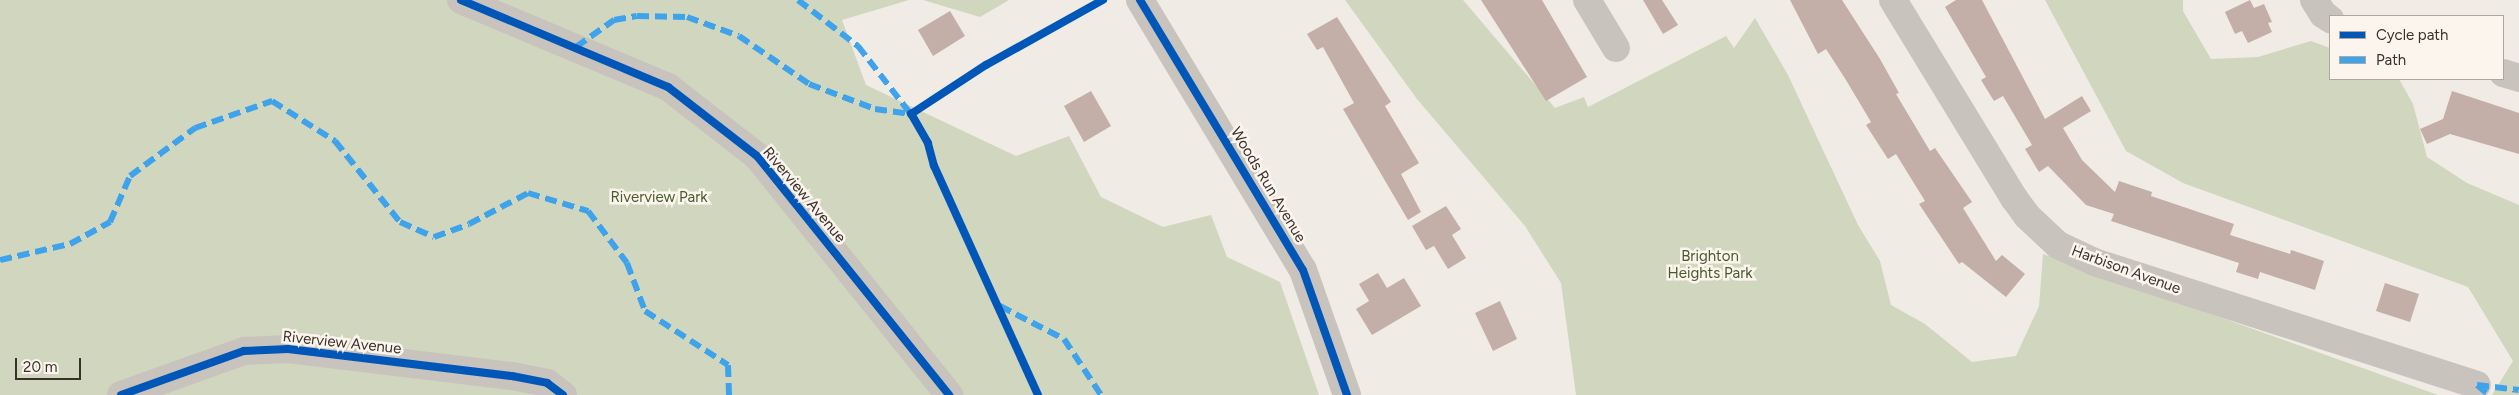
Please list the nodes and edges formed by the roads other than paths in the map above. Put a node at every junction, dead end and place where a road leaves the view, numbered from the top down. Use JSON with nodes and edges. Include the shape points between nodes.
{"nodes":[{"id":1,"x":461,"y":0,"type":"edge"},
{"id":2,"x":1140,"y":0,"type":"edge"},
{"id":3,"x":1587,"y":0,"type":"edge"},
{"id":4,"x":1894,"y":0,"type":"edge"},
{"id":5,"x":1616,"y":48,"type":"dead end"},
{"id":6,"x":2504,"y":73,"type":"edge"},
{"id":7,"x":2519,"y":78,"type":"edge"},
{"id":8,"x":2477,"y":385,"type":"dead end"},
{"id":9,"x":121,"y":395,"type":"edge"},
{"id":10,"x":563,"y":395,"type":"edge"},
{"id":11,"x":949,"y":395,"type":"edge"},
{"id":12,"x":1348,"y":395,"type":"edge"}],
"edges":[{"from":1,"to":11,"type":"street","name":"Riverview Avenue","via":[[668,87],[756,156]]},
{"from":2,"to":12,"type":"street","name":"Woods Run Avenue","via":[[1302,270]]},
{"from":3,"to":5,"type":"street"},
{"from":4,"to":8,"type":"street","name":"Harbison Avenue","via":[[2014,198],[2027,216],[2058,244],[2094,262]]},
{"from":6,"to":7,"type":"street"},
{"from":9,"to":10,"type":"street","name":"Riverview Avenue","via":[[244,350],[288,349],[512,376],[547,383]]}]}
